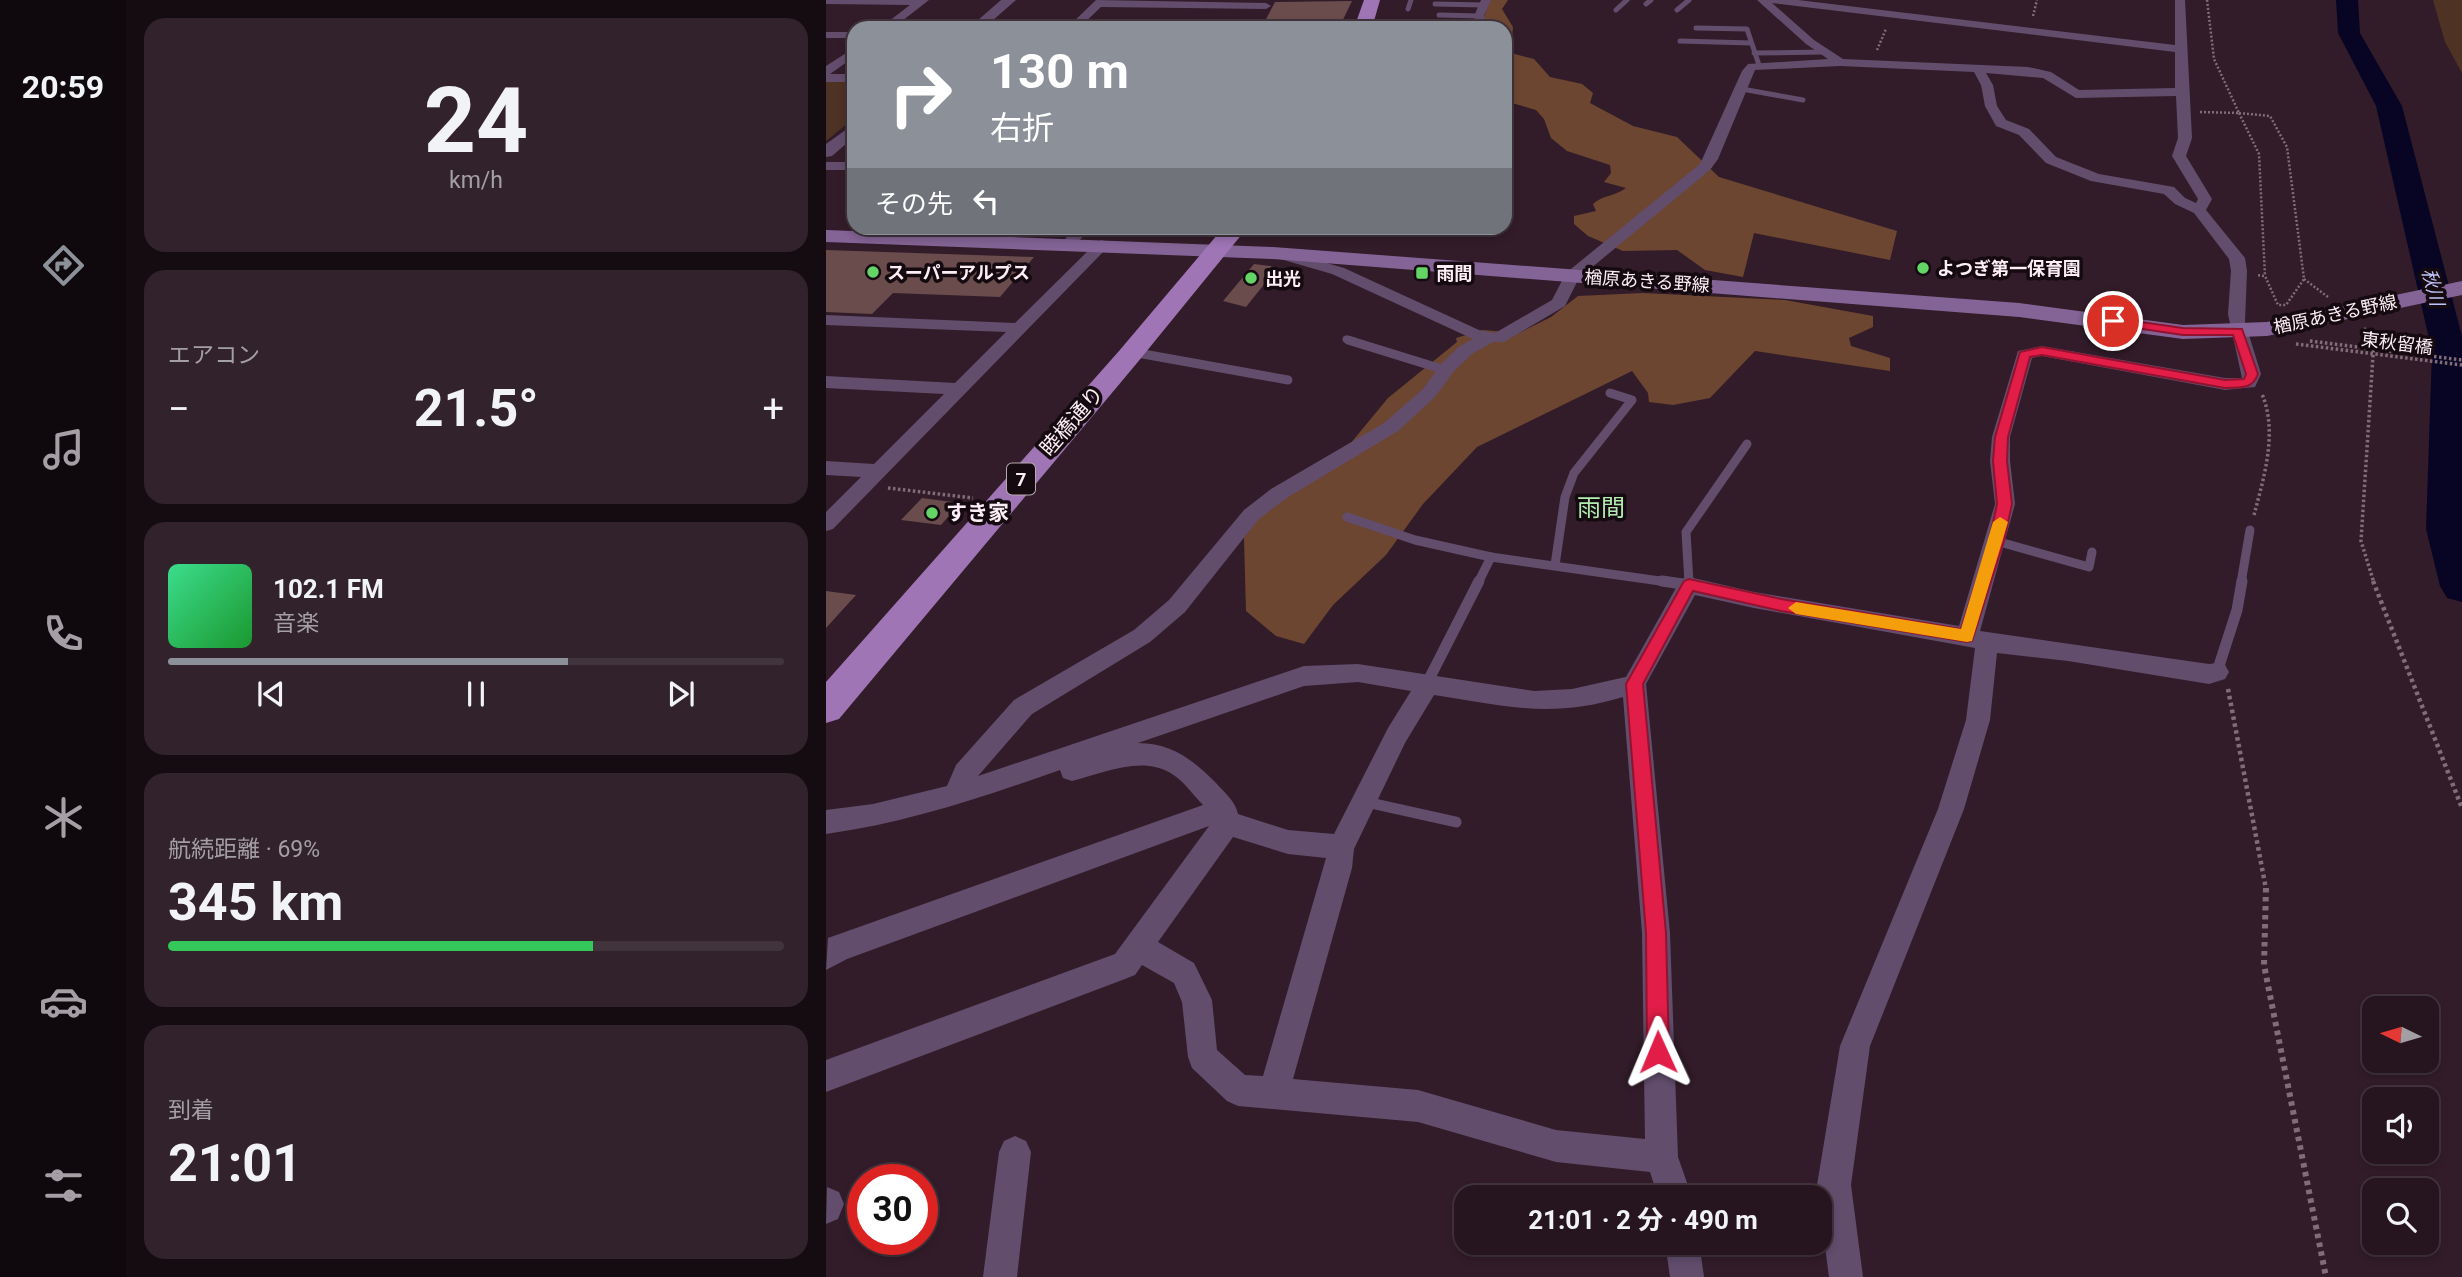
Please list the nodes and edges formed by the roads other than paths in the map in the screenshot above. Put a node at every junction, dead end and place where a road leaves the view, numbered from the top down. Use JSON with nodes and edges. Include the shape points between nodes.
{"nodes":[{"id":1,"x":1009,"y":0,"type":"edge"},
{"id":2,"x":1372,"y":0,"type":"edge"},
{"id":3,"x":1411,"y":0,"type":"edge"},
{"id":4,"x":1626,"y":0,"type":"edge"},
{"id":5,"x":1689,"y":0,"type":"edge"},
{"id":6,"x":1762,"y":0,"type":"edge"},
{"id":7,"x":1771,"y":0,"type":"edge"},
{"id":8,"x":2180,"y":0,"type":"edge"},
{"id":9,"x":826,"y":1,"type":"edge"},
{"id":10,"x":922,"y":1,"type":"edge"},
{"id":11,"x":1100,"y":2,"type":"edge"},
{"id":12,"x":1485,"y":2,"type":"edge"},
{"id":13,"x":1268,"y":3,"type":"edge"},
{"id":14,"x":1435,"y":4,"type":"dead end"},
{"id":15,"x":1408,"y":9,"type":"dead end"},
{"id":16,"x":1616,"y":10,"type":"dead end"},
{"id":17,"x":1677,"y":10,"type":"dead end"},
{"id":18,"x":1439,"y":15,"type":"dead end"},
{"id":19,"x":1261,"y":17,"type":"dead end"},
{"id":20,"x":895,"y":21,"type":"edge"},
{"id":21,"x":984,"y":21,"type":"edge"},
{"id":22,"x":1080,"y":21,"type":"edge"},
{"id":23,"x":1365,"y":21,"type":"edge"},
{"id":24,"x":1472,"y":21,"type":"edge"},
{"id":25,"x":1477,"y":21,"type":"edge"},
{"id":26,"x":1696,"y":28,"type":"dead end"},
{"id":27,"x":826,"y":35,"type":"edge"},
{"id":28,"x":847,"y":35,"type":"edge"},
{"id":29,"x":1680,"y":41,"type":"dead end"},
{"id":30,"x":1751,"y":43,"type":"junction"},
{"id":31,"x":2181,"y":49,"type":"junction"},
{"id":32,"x":1825,"y":52,"type":"junction"},
{"id":33,"x":847,"y":56,"type":"edge"},
{"id":34,"x":1757,"y":59,"type":"junction"},
{"id":35,"x":1840,"y":62,"type":"junction"},
{"id":36,"x":1978,"y":69,"type":"junction"},
{"id":37,"x":826,"y":72,"type":"edge"},
{"id":38,"x":826,"y":78,"type":"edge"},
{"id":39,"x":847,"y":78,"type":"edge"},
{"id":40,"x":1742,"y":89,"type":"junction"},
{"id":41,"x":2182,"y":92,"type":"junction"},
{"id":42,"x":1803,"y":100,"type":"dead end"},
{"id":43,"x":847,"y":135,"type":"edge"},
{"id":44,"x":826,"y":152,"type":"edge"},
{"id":45,"x":826,"y":166,"type":"edge"},
{"id":46,"x":847,"y":166,"type":"edge"},
{"id":47,"x":2199,"y":210,"type":"junction"},
{"id":48,"x":1077,"y":235,"type":"edge"},
{"id":49,"x":826,"y":236,"type":"edge"},
{"id":50,"x":1226,"y":239,"type":"edge"},
{"id":51,"x":1068,"y":244,"type":"junction"},
{"id":52,"x":1102,"y":245,"type":"junction"},
{"id":53,"x":1273,"y":253,"type":"junction"},
{"id":54,"x":1572,"y":276,"type":"junction"},
{"id":55,"x":2462,"y":288,"type":"edge"},
{"id":56,"x":826,"y":320,"type":"edge"},
{"id":57,"x":1021,"y":328,"type":"junction"},
{"id":58,"x":2238,"y":331,"type":"junction"},
{"id":59,"x":1488,"y":338,"type":"junction"},
{"id":60,"x":1346,"y":339,"type":"dead end"},
{"id":61,"x":1132,"y":352,"type":"junction"},
{"id":62,"x":1446,"y":370,"type":"junction"},
{"id":63,"x":1288,"y":380,"type":"dead end"},
{"id":64,"x":826,"y":382,"type":"edge"},
{"id":65,"x":961,"y":389,"type":"junction"},
{"id":66,"x":1610,"y":393,"type":"dead end"},
{"id":67,"x":1747,"y":444,"type":"dead end"},
{"id":68,"x":826,"y":468,"type":"edge"},
{"id":69,"x":873,"y":478,"type":"junction"},
{"id":70,"x":1347,"y":517,"type":"dead end"},
{"id":71,"x":826,"y":524,"type":"edge"},
{"id":72,"x":2250,"y":530,"type":"road end"},
{"id":73,"x":1996,"y":541,"type":"junction"},
{"id":74,"x":2092,"y":552,"type":"dead end"},
{"id":75,"x":1491,"y":557,"type":"junction"},
{"id":76,"x":1555,"y":565,"type":"junction"},
{"id":77,"x":1689,"y":585,"type":"junction"},
{"id":78,"x":1977,"y":640,"type":"junction"},
{"id":79,"x":2217,"y":673,"type":"joint"},
{"id":80,"x":1427,"y":683,"type":"junction"},
{"id":81,"x":1634,"y":684,"type":"junction"},
{"id":82,"x":826,"y":708,"type":"edge"},
{"id":83,"x":1020,"y":774,"type":"junction"},
{"id":84,"x":956,"y":795,"type":"junction"},
{"id":85,"x":1366,"y":802,"type":"junction"},
{"id":86,"x":1225,"y":816,"type":"junction"},
{"id":87,"x":826,"y":822,"type":"edge"},
{"id":88,"x":1456,"y":822,"type":"dead end"},
{"id":89,"x":1341,"y":847,"type":"junction"},
{"id":90,"x":1139,"y":947,"type":"junction"},
{"id":91,"x":826,"y":956,"type":"edge"},
{"id":92,"x":826,"y":1076,"type":"edge"},
{"id":93,"x":1273,"y":1094,"type":"junction"},
{"id":94,"x":1015,"y":1152,"type":"dead end"},
{"id":95,"x":1662,"y":1157,"type":"junction"},
{"id":96,"x":1671,"y":1185,"type":"edge"},
{"id":97,"x":1684,"y":1255,"type":"edge"},
{"id":98,"x":1000,"y":1277,"type":"edge"},
{"id":99,"x":1687,"y":1277,"type":"edge"},
{"id":100,"x":1846,"y":1277,"type":"edge"}],
"edges":[{"from":1,"to":21,"type":"street"},
{"from":2,"to":23,"type":"main road"},
{"from":3,"to":15,"type":"lane"},
{"from":4,"to":16,"type":"lane"},
{"from":5,"to":17,"type":"lane"},
{"from":6,"to":32,"type":"street"},
{"from":7,"to":31,"type":"street"},
{"from":8,"to":31,"type":"street"},
{"from":9,"to":10,"type":"street"},
{"from":10,"to":20,"type":"street"},
{"from":11,"to":13,"type":"street"},
{"from":11,"to":22,"type":"street"},
{"from":12,"to":14,"type":"lane"},
{"from":12,"to":25,"type":"street"},
{"from":13,"to":19,"type":"street"},
{"from":18,"to":24,"type":"lane"},
{"from":26,"to":30,"type":"lane","via":[[1747,29]]},
{"from":27,"to":28,"type":"street"},
{"from":29,"to":30,"type":"lane"},
{"from":30,"to":34,"type":"lane"},
{"from":31,"to":41,"type":"street"},
{"from":32,"to":34,"type":"lane"},
{"from":32,"to":35,"type":"street"},
{"from":33,"to":37,"type":"street"},
{"from":34,"to":35,"type":"street"},
{"from":34,"to":40,"type":"street"},
{"from":35,"to":36,"type":"street"},
{"from":36,"to":41,"type":"street","via":[[2047,75],[2076,94]]},
{"from":36,"to":47,"type":"street","via":[[2001,122],[2024,132],[2051,160],[2096,178],[2169,190]]},
{"from":38,"to":39,"type":"street"},
{"from":40,"to":42,"type":"lane"},
{"from":40,"to":54,"type":"street","via":[[1705,167]]},
{"from":41,"to":47,"type":"street","via":[[2185,138],[2179,156],[2204,199]]},
{"from":43,"to":44,"type":"street"},
{"from":45,"to":46,"type":"street"},
{"from":47,"to":58,"type":"street","via":[[2240,265]]},
{"from":48,"to":51,"type":"street"},
{"from":49,"to":51,"type":"main road","name":"楢原あきる野線"},
{"from":50,"to":52,"type":"main road","name":"楢原あきる野線"},
{"from":50,"to":53,"type":"main road","name":"楢原あきる野線"},
{"from":50,"to":61,"type":"main road","name":"睦橋通り","number":"7"},
{"from":51,"to":52,"type":"main road","name":"楢原あきる野線"},
{"from":52,"to":57,"type":"street"},
{"from":53,"to":54,"type":"main road","name":"楢原あきる野線"},
{"from":53,"to":59,"type":"street","via":[[1338,271]]},
{"from":54,"to":58,"type":"main road","name":"楢原あきる野線","via":[[2019,310],[2183,332]]},
{"from":54,"to":59,"type":"street","via":[[1559,303],[1498,338]]},
{"from":55,"to":58,"type":"main road","name":"楢原あきる野線","via":[[2287,335]]},
{"from":56,"to":57,"type":"street"},
{"from":57,"to":65,"type":"street"},
{"from":58,"to":73,"type":"street","via":[[2252,374],[2249,383],[2225,384],[2042,351],[2024,355],[2001,437],[2004,504]]},
{"from":59,"to":62,"type":"street","via":[[1466,350]]},
{"from":60,"to":62,"type":"lane"},
{"from":61,"to":63,"type":"lane"},
{"from":61,"to":82,"type":"main road","name":"睦橋通り","number":"7"},
{"from":62,"to":84,"type":"street","via":[[1429,393],[1391,427],[1251,515],[1177,606],[1142,636],[1023,707],[965,773]]},
{"from":64,"to":65,"type":"street"},
{"from":65,"to":69,"type":"street"},
{"from":66,"to":76,"type":"lane","via":[[1632,401],[1574,473],[1564,497]]},
{"from":67,"to":77,"type":"lane","via":[[1686,532]]},
{"from":68,"to":69,"type":"street"},
{"from":69,"to":71,"type":"street"},
{"from":70,"to":75,"type":"lane","via":[[1415,540]]},
{"from":72,"to":79,"type":"lane","via":[[2237,610]]},
{"from":73,"to":74,"type":"lane","via":[[2089,567]]},
{"from":73,"to":78,"type":"street"},
{"from":75,"to":76,"type":"lane"},
{"from":75,"to":80,"type":"lane"},
{"from":76,"to":77,"type":"lane"},
{"from":77,"to":78,"type":"street"},
{"from":77,"to":81,"type":"street"},
{"from":78,"to":79,"type":"street"},
{"from":78,"to":100,"type":"street","via":[[1978,720],[1951,809],[1856,1046],[1834,1185]]},
{"from":80,"to":81,"type":"street","via":[[1560,702]]},
{"from":80,"to":83,"type":"street","via":[[1358,673],[1304,676]]},
{"from":80,"to":85,"type":"street"},
{"from":81,"to":95,"type":"street","via":[[1656,933]]},
{"from":83,"to":84,"type":"street"},
{"from":83,"to":86,"type":"street","via":[[1057,773],[1137,754],[1157,754],[1183,767]]},
{"from":84,"to":87,"type":"street","via":[[873,816]]},
{"from":85,"to":88,"type":"lane"},
{"from":85,"to":89,"type":"street"},
{"from":86,"to":89,"type":"street","via":[[1288,842]]},
{"from":86,"to":90,"type":"street"},
{"from":86,"to":91,"type":"street","via":[[838,948]]},
{"from":89,"to":93,"type":"street"},
{"from":90,"to":92,"type":"street","via":[[1125,965]]},
{"from":90,"to":93,"type":"street","via":[[1184,974],[1197,1000],[1203,1057],[1238,1090]]},
{"from":93,"to":95,"type":"street","via":[[1418,1106],[1556,1146]]},
{"from":94,"to":98,"type":"street"},
{"from":95,"to":96,"type":"street"},
{"from":97,"to":99,"type":"street"}]}
